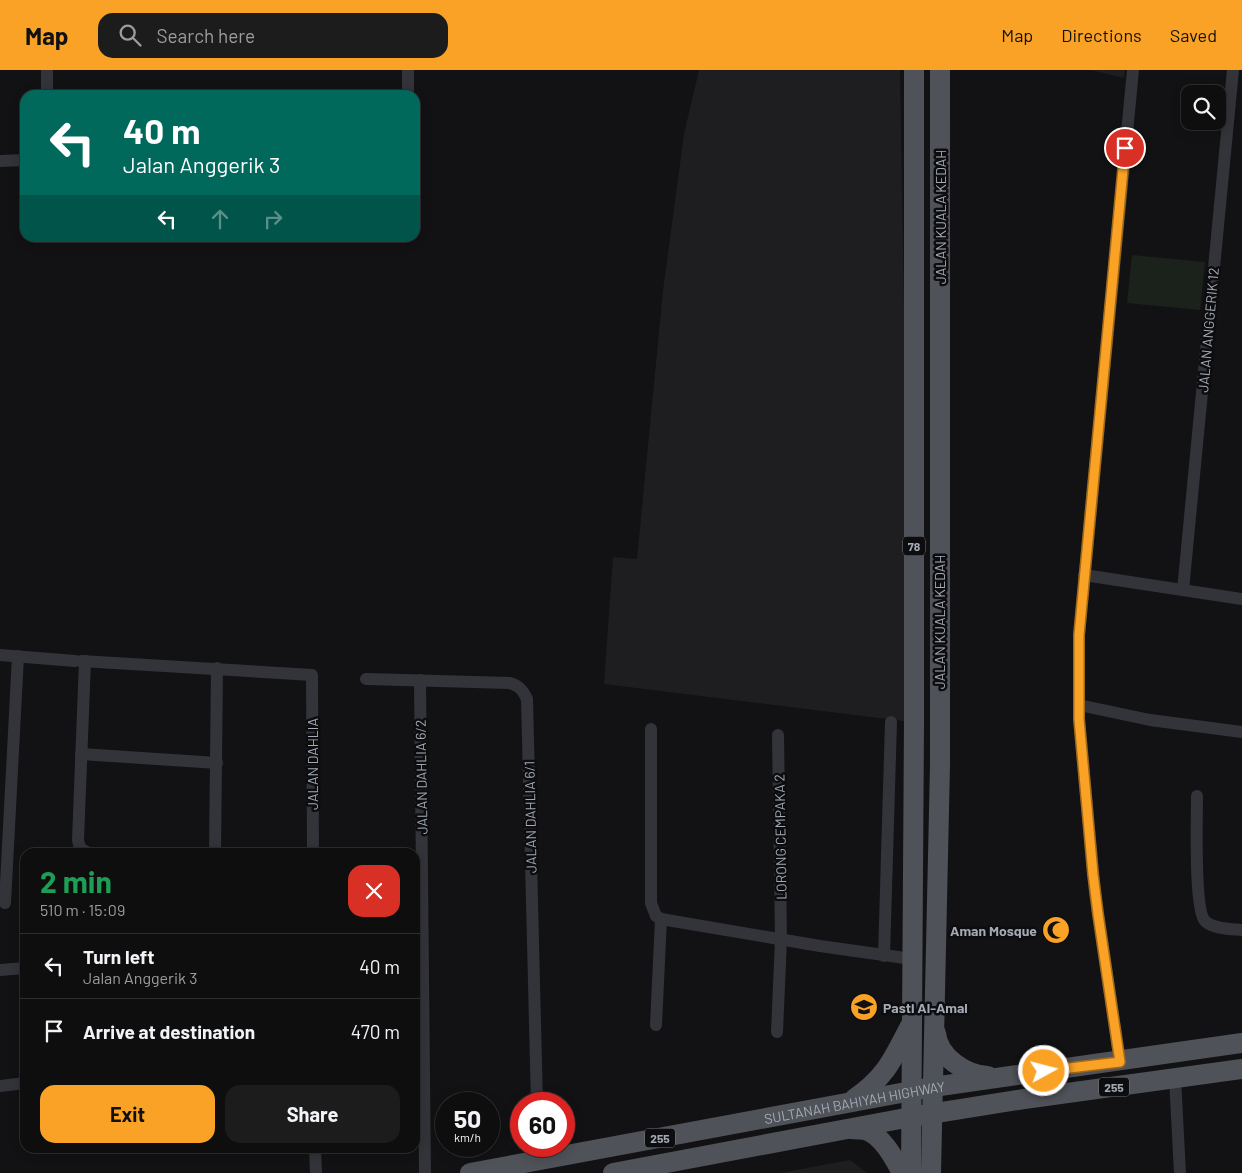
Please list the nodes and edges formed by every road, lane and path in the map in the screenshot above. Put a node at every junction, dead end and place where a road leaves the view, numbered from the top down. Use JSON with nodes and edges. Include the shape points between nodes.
{"nodes":[{"id":1,"x":46,"y":70,"type":"edge"},
{"id":2,"x":408,"y":70,"type":"edge"},
{"id":3,"x":914,"y":70,"type":"edge"},
{"id":4,"x":940,"y":70,"type":"edge"},
{"id":5,"x":1133,"y":70,"type":"edge"},
{"id":6,"x":1233,"y":70,"type":"edge"},
{"id":7,"x":47,"y":90,"type":"edge"},
{"id":8,"x":408,"y":90,"type":"edge"},
{"id":9,"x":20,"y":160,"type":"edge"},
{"id":10,"x":0,"y":161,"type":"edge"},
{"id":11,"x":1084,"y":575,"type":"junction"},
{"id":12,"x":1183,"y":590,"type":"junction"},
{"id":13,"x":1242,"y":599,"type":"edge"},
{"id":14,"x":0,"y":655,"type":"edge"},
{"id":15,"x":18,"y":656,"type":"junction"},
{"id":16,"x":80,"y":661,"type":"junction"},
{"id":17,"x":217,"y":668,"type":"junction"},
{"id":18,"x":366,"y":679,"type":"dead end"},
{"id":19,"x":420,"y":680,"type":"junction"},
{"id":20,"x":1079,"y":705,"type":"junction"},
{"id":21,"x":891,"y":722,"type":"dead end"},
{"id":22,"x":651,"y":729,"type":"dead end"},
{"id":23,"x":1242,"y":732,"type":"edge"},
{"id":24,"x":778,"y":735,"type":"dead end"},
{"id":25,"x":81,"y":754,"type":"junction"},
{"id":26,"x":216,"y":763,"type":"junction"},
{"id":27,"x":914,"y":765,"type":"junction"},
{"id":28,"x":940,"y":765,"type":"junction"},
{"id":29,"x":6,"y":770,"type":"edge"},
{"id":30,"x":1197,"y":796,"type":"dead end"},
{"id":31,"x":81,"y":848,"type":"edge"},
{"id":32,"x":215,"y":848,"type":"edge"},
{"id":33,"x":313,"y":848,"type":"edge"},
{"id":34,"x":5,"y":903,"type":"dead end"},
{"id":35,"x":661,"y":919,"type":"junction"},
{"id":36,"x":1242,"y":930,"type":"edge"},
{"id":37,"x":782,"y":939,"type":"junction"},
{"id":38,"x":884,"y":956,"type":"junction"},
{"id":39,"x":912,"y":959,"type":"junction"},
{"id":40,"x":20,"y":968,"type":"edge"},
{"id":41,"x":0,"y":970,"type":"edge"},
{"id":42,"x":934,"y":1019,"type":"junction"},
{"id":43,"x":912,"y":1022,"type":"junction"},
{"id":44,"x":656,"y":1025,"type":"dead end"},
{"id":45,"x":777,"y":1032,"type":"dead end"},
{"id":46,"x":1242,"y":1043,"type":"edge"},
{"id":47,"x":1120,"y":1062,"type":"junction"},
{"id":48,"x":1242,"y":1069,"type":"edge"},
{"id":49,"x":1005,"y":1076,"type":"junction"},
{"id":50,"x":1175,"y":1078,"type":"junction"},
{"id":51,"x":20,"y":1084,"type":"edge"},
{"id":52,"x":0,"y":1086,"type":"edge"},
{"id":53,"x":933,"y":1087,"type":"junction"},
{"id":54,"x":911,"y":1091,"type":"junction"},
{"id":55,"x":537,"y":1092,"type":"edge"},
{"id":56,"x":850,"y":1102,"type":"junction"},
{"id":57,"x":987,"y":1105,"type":"junction"},
{"id":58,"x":933,"y":1114,"type":"junction"},
{"id":59,"x":911,"y":1117,"type":"junction"},
{"id":60,"x":849,"y":1129,"type":"junction"},
{"id":61,"x":931,"y":1145,"type":"junction"},
{"id":62,"x":575,"y":1148,"type":"edge"},
{"id":63,"x":315,"y":1153,"type":"edge"},
{"id":64,"x":527,"y":1157,"type":"edge"},
{"id":65,"x":316,"y":1173,"type":"edge"},
{"id":66,"x":425,"y":1173,"type":"edge"},
{"id":67,"x":470,"y":1173,"type":"edge"},
{"id":68,"x":613,"y":1173,"type":"edge"},
{"id":69,"x":902,"y":1173,"type":"edge"},
{"id":70,"x":911,"y":1173,"type":"edge"},
{"id":71,"x":931,"y":1173,"type":"edge"},
{"id":72,"x":1180,"y":1173,"type":"edge"}],
"edges":[{"from":1,"to":7,"type":"street"},
{"from":2,"to":8,"type":"street"},
{"from":3,"to":27,"type":"main road","name":"JALAN KUALA KEDAH","number":"78"},
{"from":4,"to":28,"type":"main road","name":"JALAN KUALA KEDAH","number":"78"},
{"from":5,"to":11,"type":"street"},
{"from":6,"to":12,"type":"street","name":"JALAN ANGGERIK 12"},
{"from":9,"to":10,"type":"street"},
{"from":11,"to":12,"type":"street"},
{"from":11,"to":20,"type":"street","via":[[1079,635]]},
{"from":12,"to":13,"type":"street"},
{"from":14,"to":15,"type":"street"},
{"from":15,"to":16,"type":"street"},
{"from":15,"to":29,"type":"street"},
{"from":16,"to":17,"type":"street"},
{"from":16,"to":25,"type":"street"},
{"from":17,"to":26,"type":"street"},
{"from":17,"to":33,"type":"street","name":"JALAN DAHLIA","via":[[312,675]]},
{"from":18,"to":19,"type":"street","name":"JALAN DAHLIA 6/1"},
{"from":19,"to":55,"type":"street","name":"JALAN DAHLIA 6/1","via":[[510,683],[523,690],[527,699]]},
{"from":19,"to":66,"type":"street","name":"JALAN DAHLIA 6/2"},
{"from":20,"to":23,"type":"street","via":[[1150,720]]},
{"from":20,"to":47,"type":"street","via":[[1096,900]]},
{"from":21,"to":38,"type":"street"},
{"from":22,"to":35,"type":"street","via":[[651,902],[656,916]]},
{"from":24,"to":37,"type":"street","name":"LORONG CEMPAKA 2"},
{"from":25,"to":26,"type":"street"},
{"from":25,"to":31,"type":"street","via":[[78,840]]},
{"from":26,"to":32,"type":"street"},
{"from":27,"to":28,"type":"main road"},
{"from":27,"to":39,"type":"main road","name":"JALAN KUALA KEDAH","number":"78"},
{"from":28,"to":42,"type":"main road","name":"JALAN KUALA KEDAH","number":"78"},
{"from":29,"to":34,"type":"street"},
{"from":30,"to":36,"type":"street","via":[[1198,893],[1203,919],[1214,926]]},
{"from":35,"to":37,"type":"street"},
{"from":35,"to":44,"type":"street"},
{"from":37,"to":38,"type":"street"},
{"from":37,"to":45,"type":"street","name":"LORONG CEMPAKA 2"},
{"from":38,"to":39,"type":"street"},
{"from":39,"to":43,"type":"main road","name":"JALAN KUALA KEDAH","number":"78"},
{"from":40,"to":41,"type":"street"},
{"from":42,"to":49,"type":"main road","via":[[936,1040],[948,1058],[965,1070],[985,1076]]},
{"from":42,"to":53,"type":"main road","name":"JALAN KUALA KEDAH","number":"78"},
{"from":43,"to":54,"type":"main road","name":"JALAN KUALA KEDAH","number":"78"},
{"from":43,"to":56,"type":"main road","via":[[893,1061],[881,1077]]},
{"from":46,"to":47,"type":"main road","name":"SULTANAH BAHIYAH HIGHWAY","number":"255"},
{"from":47,"to":49,"type":"main road","name":"SULTANAH BAHIYAH HIGHWAY","number":"255"},
{"from":48,"to":50,"type":"main road","name":"SULTANAH BAHIYAH HIGHWAY","number":"255"},
{"from":49,"to":53,"type":"main road","name":"SULTANAH BAHIYAH HIGHWAY","number":"255"},
{"from":50,"to":57,"type":"main road","name":"SULTANAH BAHIYAH HIGHWAY","number":"255"},
{"from":50,"to":72,"type":"street"},
{"from":51,"to":52,"type":"street"},
{"from":53,"to":54,"type":"main road","name":"SULTANAH BAHIYAH HIGHWAY","number":"255"},
{"from":53,"to":58,"type":"main road","name":"JALAN KUALA KEDAH","number":"78"},
{"from":54,"to":56,"type":"main road","name":"SULTANAH BAHIYAH HIGHWAY","number":"255"},
{"from":54,"to":59,"type":"main road","name":"JALAN KUALA KEDAH","number":"78"},
{"from":56,"to":62,"type":"main road","name":"SULTANAH BAHIYAH HIGHWAY","number":"255"},
{"from":57,"to":58,"type":"main road","name":"SULTANAH BAHIYAH HIGHWAY","number":"255"},
{"from":57,"to":61,"type":"main road","via":[[970,1110]]},
{"from":58,"to":59,"type":"main road","name":"SULTANAH BAHIYAH HIGHWAY","number":"255"},
{"from":58,"to":61,"type":"main road","name":"JALAN KUALA KEDAH","number":"78"},
{"from":59,"to":60,"type":"main road","name":"SULTANAH BAHIYAH HIGHWAY","number":"255"},
{"from":59,"to":70,"type":"main road","name":"JALAN KUALA KEDAH","number":"78"},
{"from":60,"to":68,"type":"main road","name":"SULTANAH BAHIYAH HIGHWAY","number":"255"},
{"from":60,"to":69,"type":"main road","via":[[866,1130],[881,1141]]},
{"from":61,"to":71,"type":"main road","name":"JALAN KUALA KEDAH","number":"78"},
{"from":63,"to":65,"type":"street"},
{"from":64,"to":67,"type":"main road","name":"SULTANAH BAHIYAH HIGHWAY","number":"255"}]}
